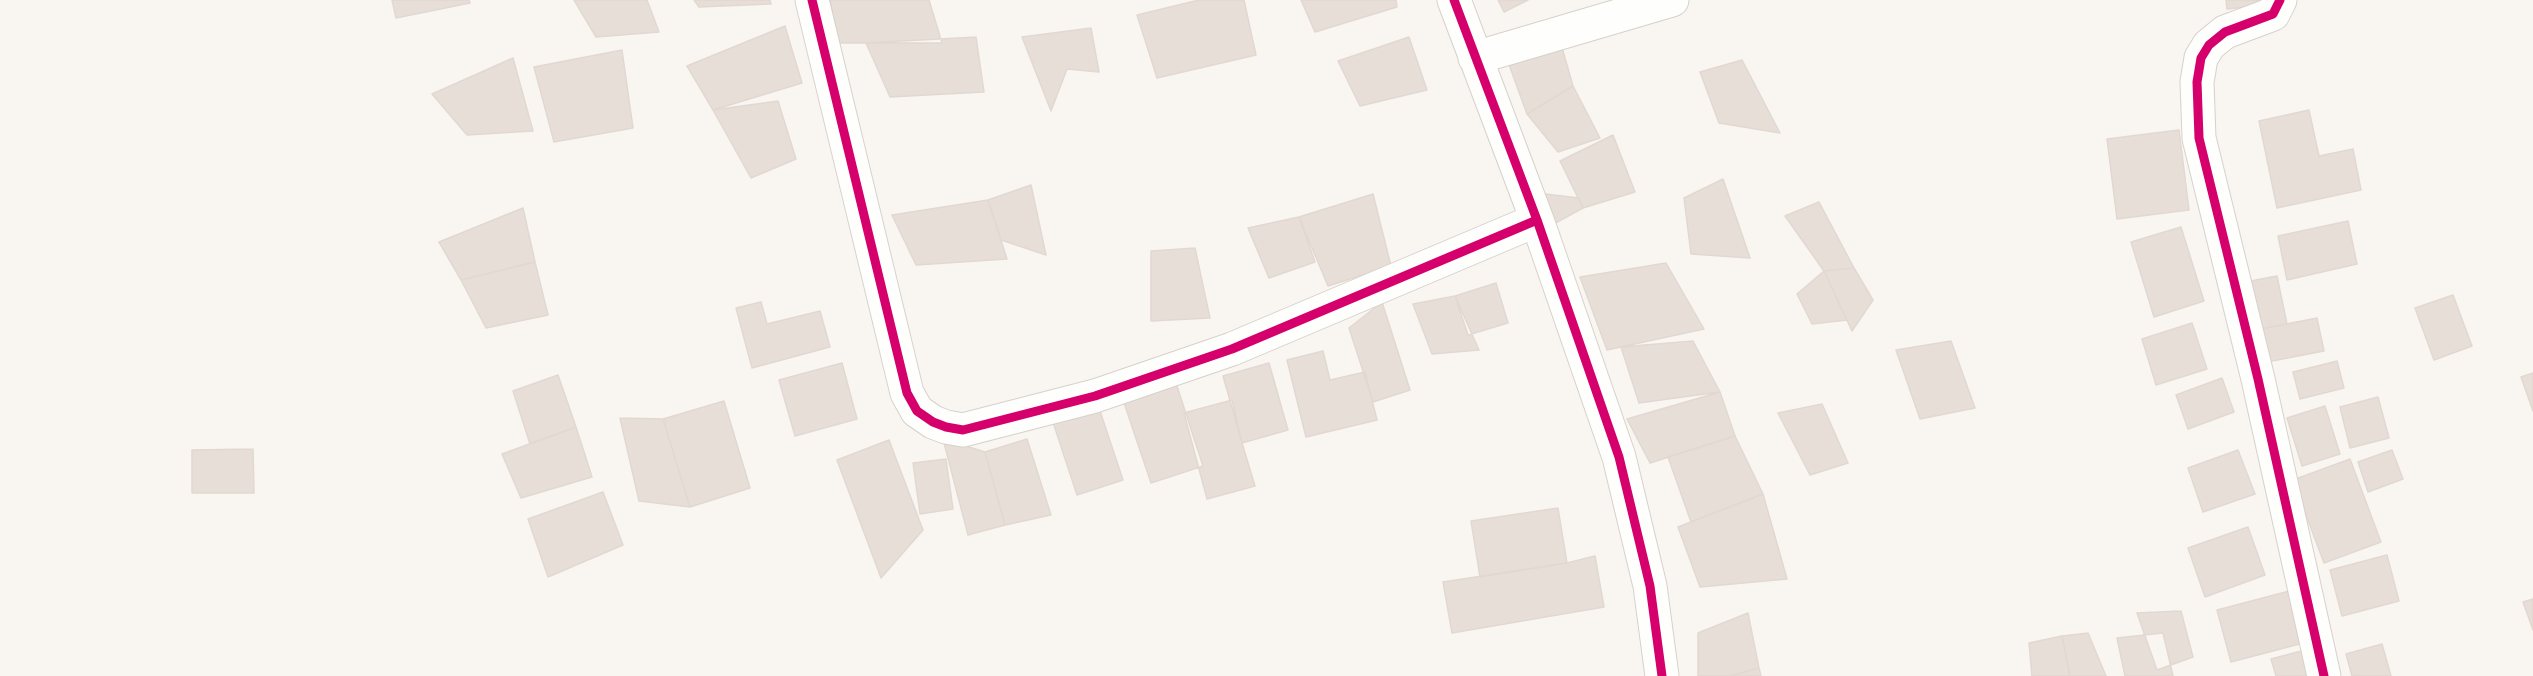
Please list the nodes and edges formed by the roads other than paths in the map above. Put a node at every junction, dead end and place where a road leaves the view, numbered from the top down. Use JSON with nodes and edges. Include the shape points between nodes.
{"nodes":[{"id":1,"x":812,"y":0,"type":"edge"},
{"id":2,"x":1454,"y":0,"type":"edge"},
{"id":3,"x":1672,"y":0,"type":"edge"},
{"id":4,"x":2280,"y":0,"type":"edge"},
{"id":5,"x":1475,"y":58,"type":"junction"},
{"id":6,"x":1537,"y":220,"type":"junction"},
{"id":7,"x":1662,"y":676,"type":"edge"},
{"id":8,"x":2324,"y":676,"type":"edge"}],
"edges":[{"from":1,"to":6,"type":"street","via":[[907,393],[916,411],[946,428],[963,430],[1095,396],[1232,350]]},
{"from":2,"to":5,"type":"street"},
{"from":3,"to":5,"type":"street"},
{"from":4,"to":8,"type":"street","via":[[2273,14],[2226,32],[2209,45],[2201,58],[2199,138]]},
{"from":5,"to":6,"type":"street"},
{"from":6,"to":7,"type":"street","via":[[1619,457],[1650,586]]}]}
